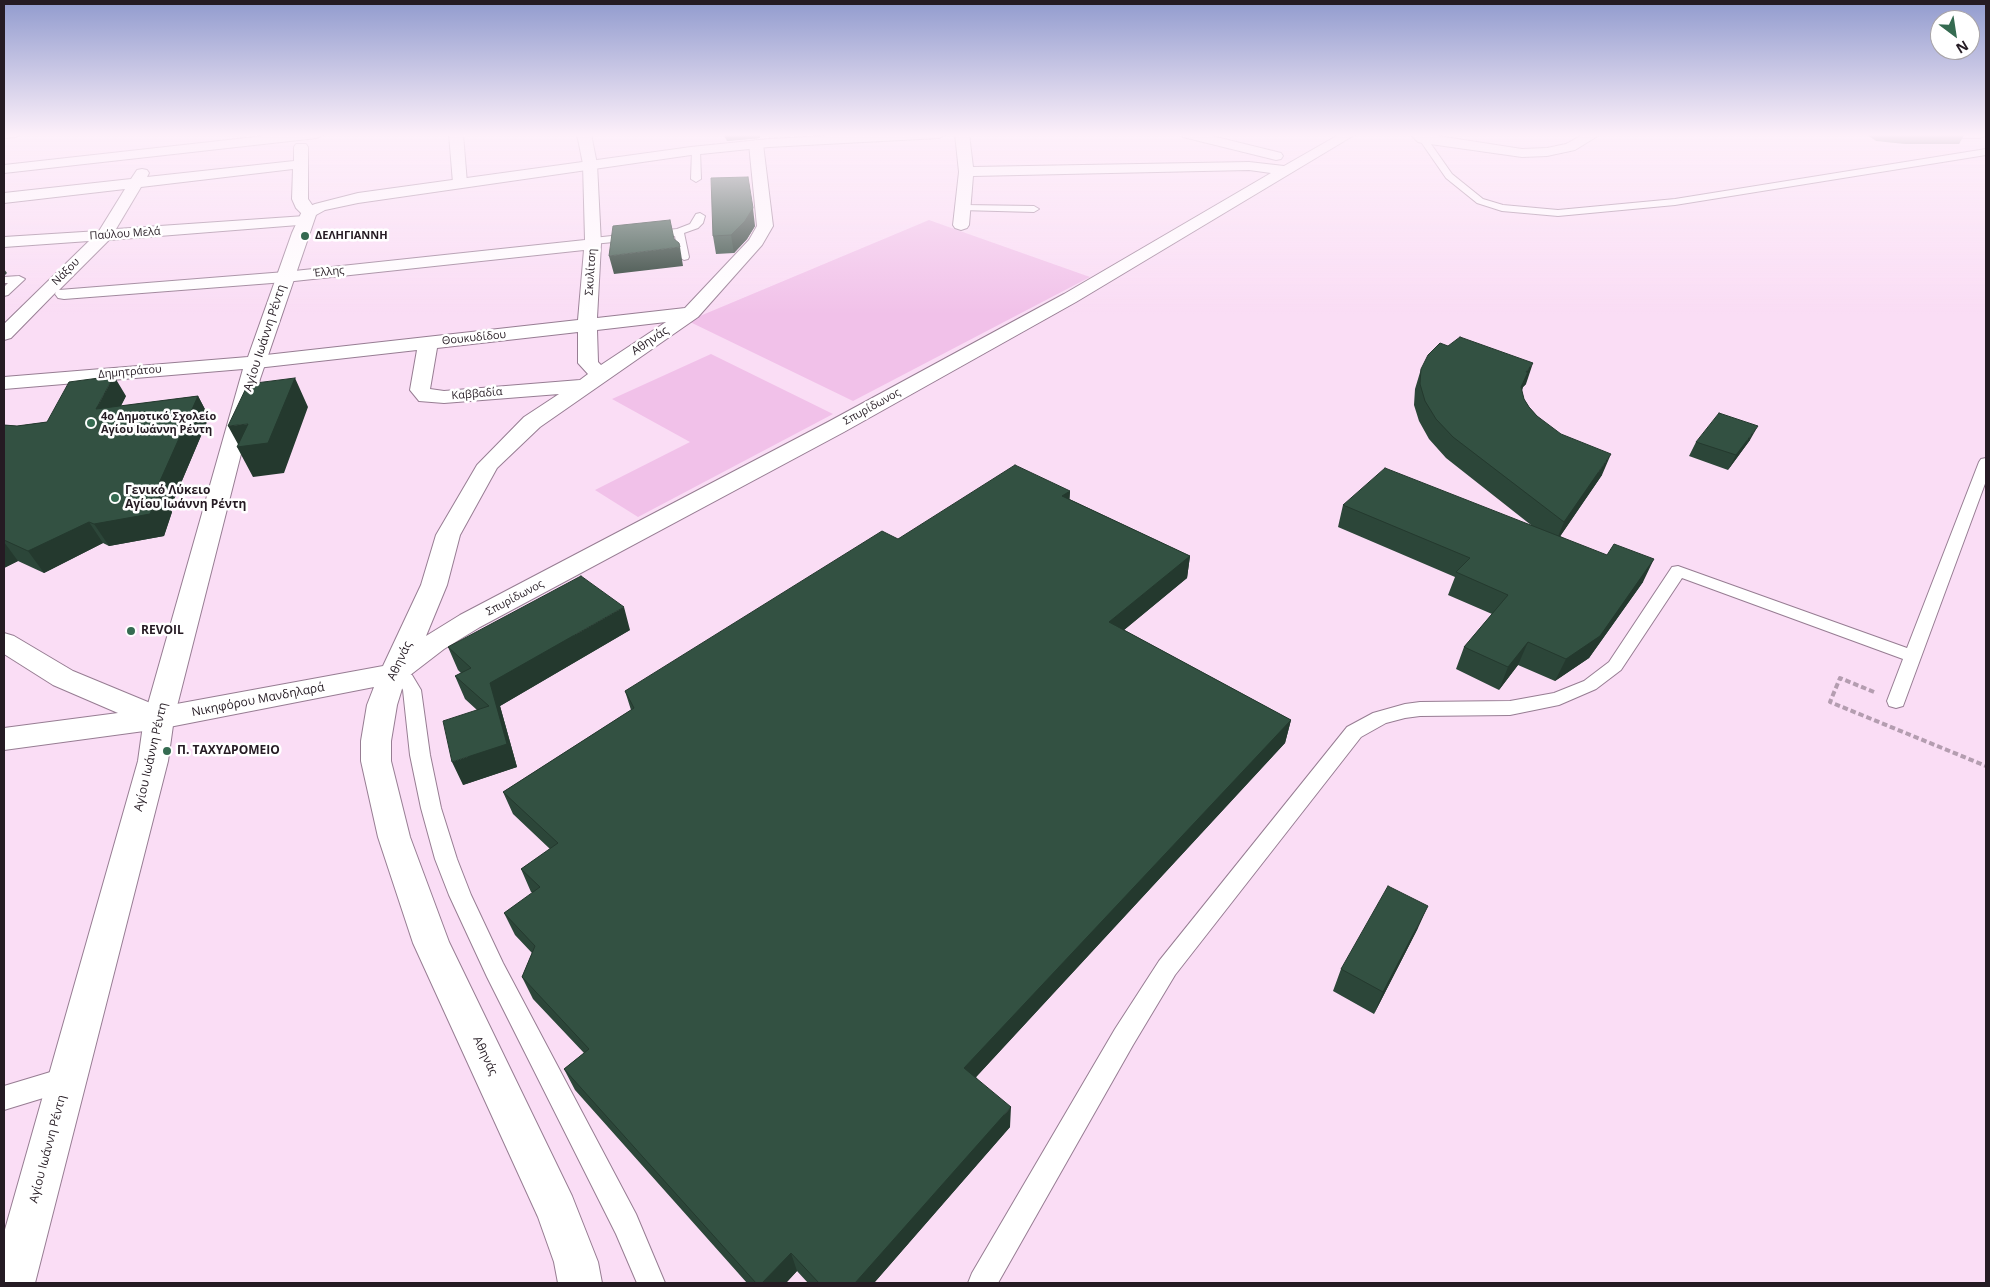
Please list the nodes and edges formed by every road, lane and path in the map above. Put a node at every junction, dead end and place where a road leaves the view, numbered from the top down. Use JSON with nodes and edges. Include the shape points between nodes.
{"nodes":[{"id":1,"x":39,"y":194,"type":"edge"},
{"id":2,"x":129,"y":194,"type":"edge"},
{"id":3,"x":300,"y":194,"type":"edge"},
{"id":4,"x":388,"y":194,"type":"edge"},
{"id":5,"x":591,"y":194,"type":"edge"},
{"id":6,"x":761,"y":194,"type":"edge"},
{"id":7,"x":965,"y":194,"type":"edge"},
{"id":8,"x":1248,"y":194,"type":"edge"},
{"id":9,"x":1471,"y":194,"type":"edge"},
{"id":10,"x":1724,"y":194,"type":"edge"},
{"id":11,"x":4,"y":198,"type":"edge"},
{"id":12,"x":964,"y":208,"type":"junction"},
{"id":13,"x":1034,"y":209,"type":"dead end"},
{"id":14,"x":700,"y":216,"type":"dead end"},
{"id":15,"x":307,"y":217,"type":"junction"},
{"id":16,"x":961,"y":225,"type":"dead end"},
{"id":17,"x":679,"y":232,"type":"junction"},
{"id":18,"x":104,"y":235,"type":"junction"},
{"id":19,"x":4,"y":242,"type":"edge"},
{"id":20,"x":593,"y":242,"type":"junction"},
{"id":21,"x":684,"y":257,"type":"dead end"},
{"id":22,"x":286,"y":277,"type":"junction"},
{"id":23,"x":4,"y":280,"type":"edge"},
{"id":24,"x":4,"y":293,"type":"edge"},
{"id":25,"x":64,"y":294,"type":"dead end"},
{"id":26,"x":691,"y":313,"type":"junction"},
{"id":27,"x":587,"y":326,"type":"junction"},
{"id":28,"x":4,"y":334,"type":"edge"},
{"id":29,"x":428,"y":343,"type":"junction"},
{"id":30,"x":257,"y":362,"type":"junction"},
{"id":31,"x":593,"y":379,"type":"junction"},
{"id":32,"x":4,"y":383,"type":"edge"},
{"id":33,"x":1986,"y":462,"type":"edge"},
{"id":34,"x":4,"y":642,"type":"edge"},
{"id":35,"x":1912,"y":656,"type":"junction"},
{"id":36,"x":393,"y":674,"type":"junction"},
{"id":37,"x":1896,"y":701,"type":"joint"},
{"id":38,"x":159,"y":718,"type":"junction"},
{"id":39,"x":4,"y":739,"type":"edge"},
{"id":40,"x":1986,"y":766,"type":"edge"},
{"id":41,"x":67,"y":1079,"type":"junction"},
{"id":42,"x":4,"y":1098,"type":"edge"},
{"id":43,"x":12,"y":1283,"type":"edge"},
{"id":44,"x":580,"y":1283,"type":"edge"},
{"id":45,"x":651,"y":1283,"type":"edge"},
{"id":46,"x":982,"y":1283,"type":"edge"}],
"edges":[{"from":1,"to":11,"type":"street"},
{"from":2,"to":18,"type":"street","name":"Νάξου"},
{"from":3,"to":15,"type":"street"},
{"from":4,"to":15,"type":"street","via":[[320,207]]},
{"from":5,"to":20,"type":"street","name":"Σκυλίτση"},
{"from":6,"to":26,"type":"street","name":"Αθηνάς","via":[[764,226],[756,242]]},
{"from":7,"to":12,"type":"street"},
{"from":8,"to":36,"type":"street","name":"Σπυρίδωνος","via":[[1070,298],[836,427],[470,621]]},
{"from":9,"to":10,"type":"lane","via":[[1480,201],[1502,208],[1551,213],[1675,202]]},
{"from":12,"to":13,"type":"lane"},
{"from":12,"to":16,"type":"street"},
{"from":14,"to":17,"type":"lane","via":[[694,226]]},
{"from":15,"to":18,"type":"street","name":"Παύλου Μελά"},
{"from":15,"to":22,"type":"street","name":"Αγίου Ιωάννη Ρέντη"},
{"from":17,"to":20,"type":"lane"},
{"from":17,"to":21,"type":"lane"},
{"from":18,"to":19,"type":"street","name":"Παύλου Μελά"},
{"from":18,"to":28,"type":"street","name":"Νάξου"},
{"from":20,"to":22,"type":"street","name":"Έλλης"},
{"from":20,"to":27,"type":"street","name":"Σκυλίτση"},
{"from":22,"to":25,"type":"street","name":"Έλλης"},
{"from":22,"to":30,"type":"street","name":"Αγίου Ιωάννη Ρέντη"},
{"from":23,"to":24,"type":"lane","via":[[19,279]]},
{"from":26,"to":27,"type":"street","name":"Θουκυδίδου"},
{"from":26,"to":31,"type":"street","name":"Αθηνάς"},
{"from":27,"to":29,"type":"street","name":"Θουκυδίδου"},
{"from":27,"to":31,"type":"street","name":"Σκυλίτση","via":[[588,362],[593,369]]},
{"from":29,"to":30,"type":"street","name":"Θουκυδίδου"},
{"from":29,"to":31,"type":"street","name":"Καββαδία","via":[[420,390],[426,397]]},
{"from":30,"to":32,"type":"street","name":"Δημητράτου"},
{"from":30,"to":38,"type":"street","name":"Αγίου Ιωάννη Ρέντη"},
{"from":31,"to":36,"type":"street","name":"Αθηνάς","via":[[532,422],[488,465],[448,535],[434,585]]},
{"from":33,"to":35,"type":"lane"},
{"from":34,"to":38,"type":"street","via":[[63,678]]},
{"from":35,"to":37,"type":"lane"},
{"from":35,"to":46,"type":"lane","via":[[1678,571],[1615,666],[1590,685],[1559,698],[1530,705],[1462,710],[1420,709],[1399,713],[1380,718],[1354,732],[1167,968]]},
{"from":36,"to":38,"type":"street","name":"Νικηφόρου Μανδηλαρά"},
{"from":36,"to":44,"type":"street","name":"Αθηνάς","via":[[382,705],[376,761],[394,837],[431,943],[558,1211]]},
{"from":36,"to":45,"type":"lane","via":[[402,676],[412,690],[431,808],[460,895],[495,970],[626,1224]]},
{"from":37,"to":40,"type":"path","via":[[1840,678],[1830,702]]},
{"from":38,"to":39,"type":"street","name":"Νικηφόρου Μανδηλαρά"},
{"from":38,"to":41,"type":"street","name":"Αγίου Ιωάννη Ρέντη","via":[[153,760]]},
{"from":41,"to":42,"type":"lane"},
{"from":41,"to":43,"type":"street","name":"Αγίου Ιωάννη Ρέντη"}]}
